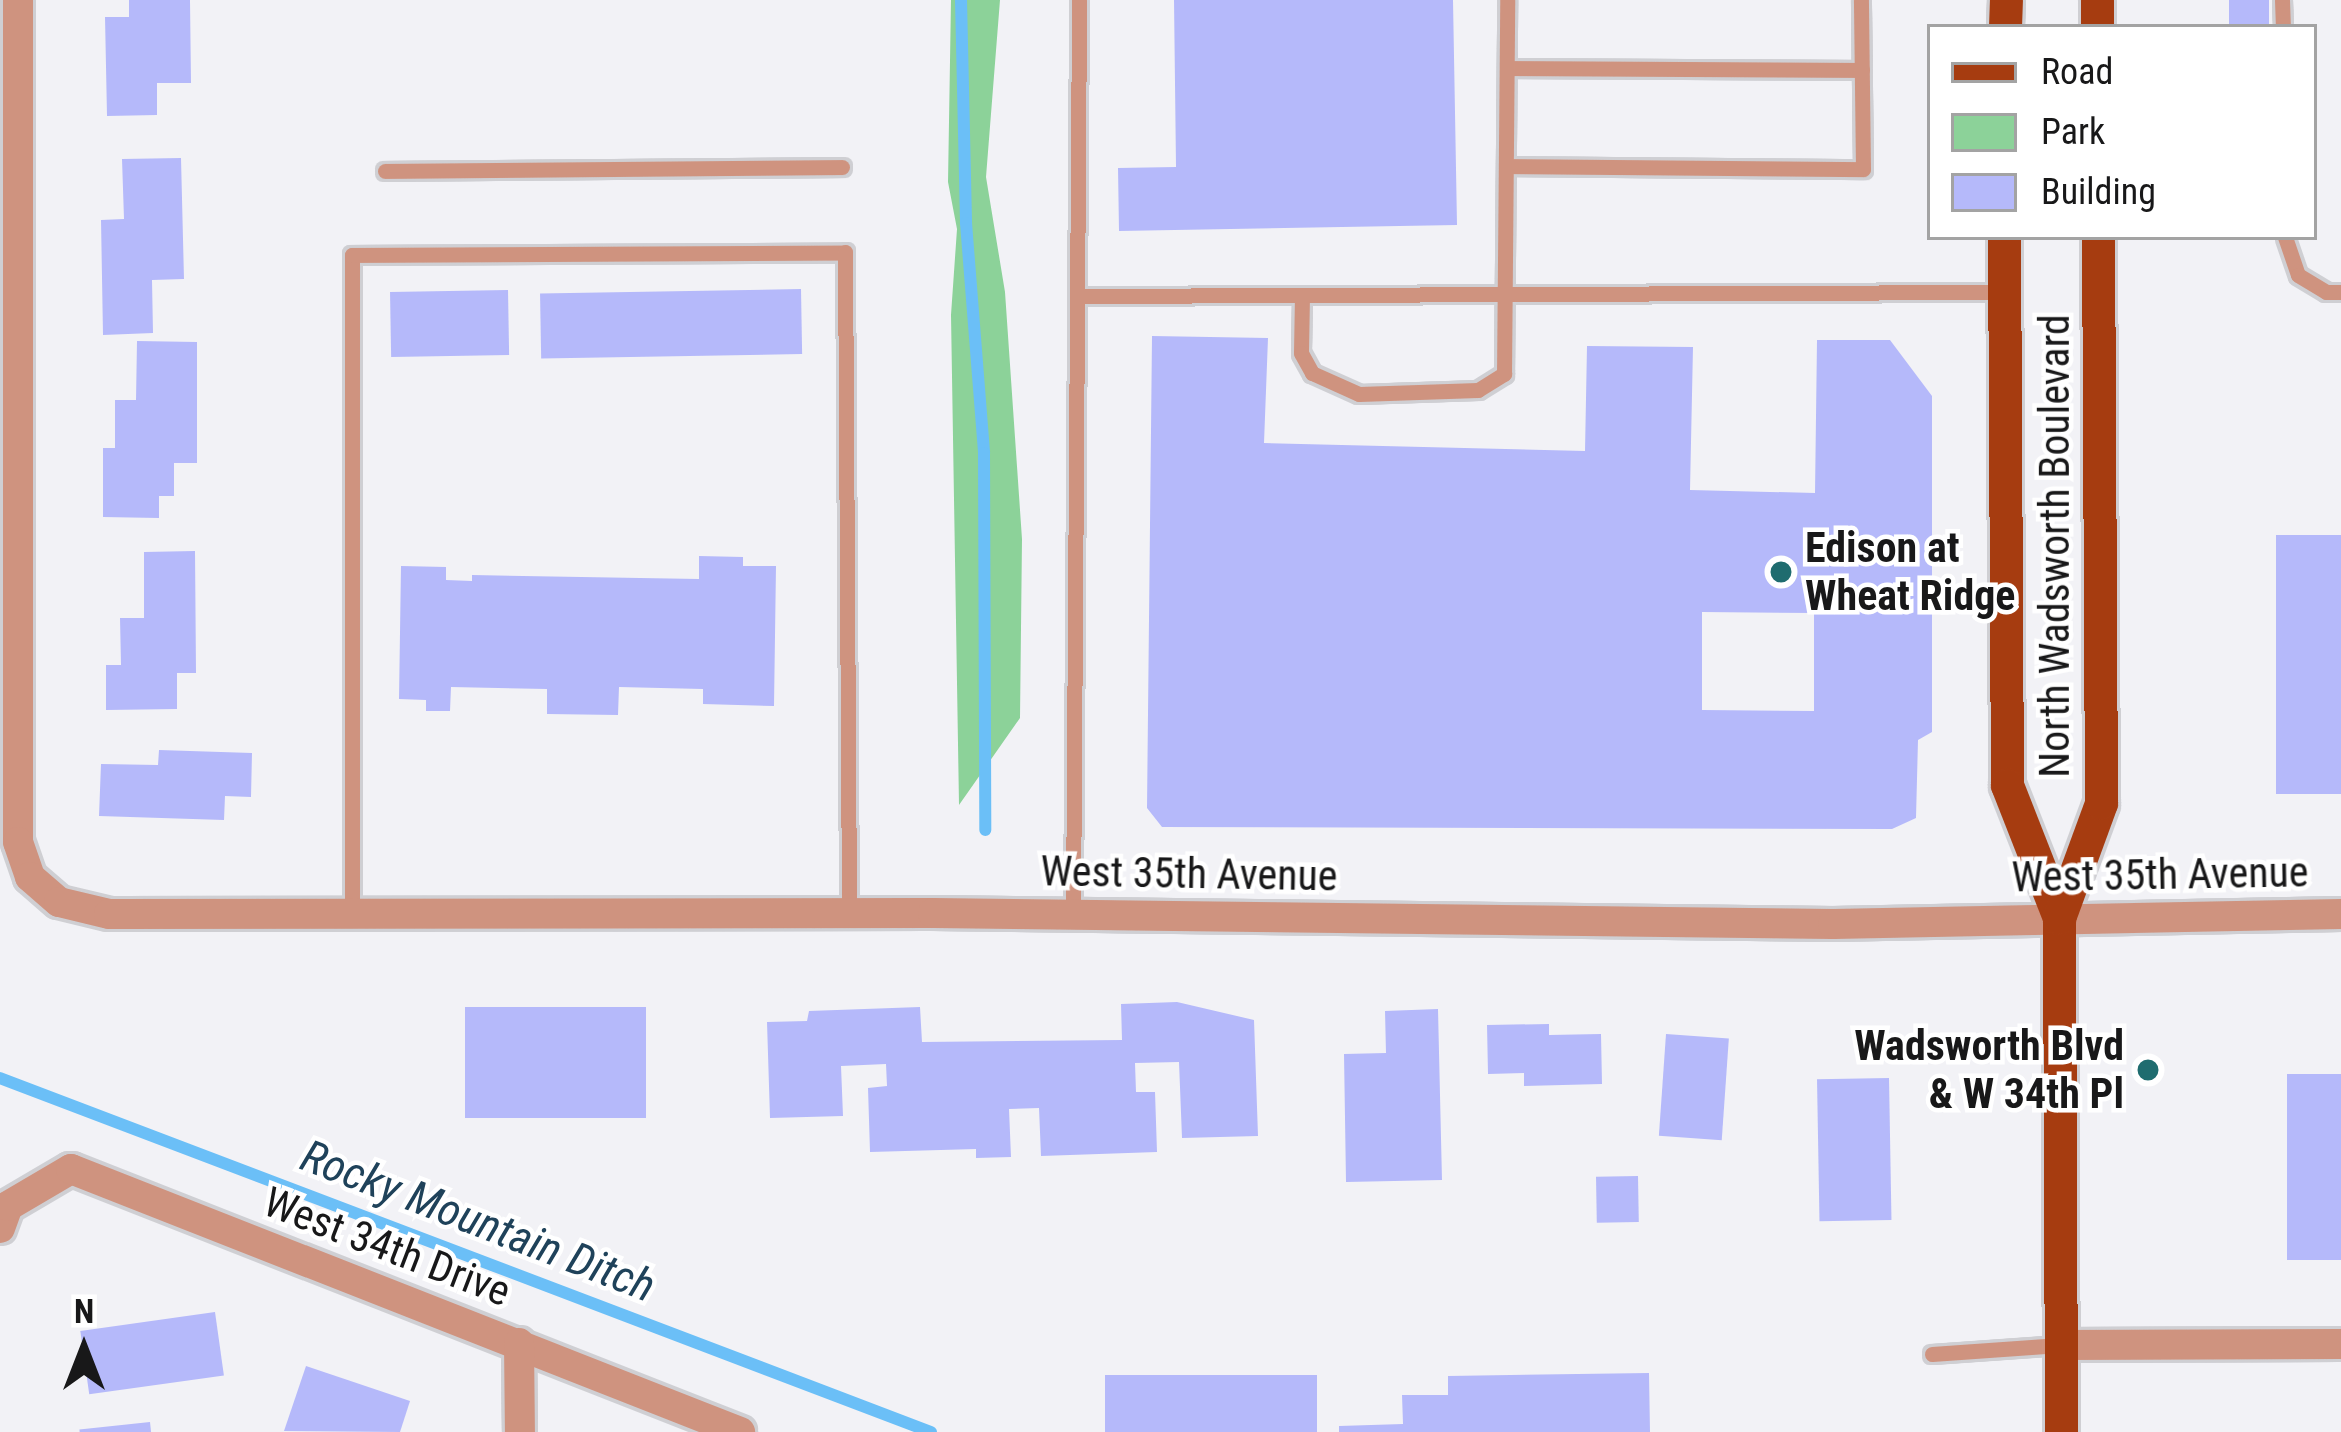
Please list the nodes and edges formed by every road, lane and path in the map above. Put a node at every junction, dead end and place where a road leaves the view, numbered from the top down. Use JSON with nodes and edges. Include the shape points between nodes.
{"nodes":[{"id":1,"x":18,"y":0,"type":"edge"},
{"id":2,"x":1079,"y":0,"type":"edge"},
{"id":3,"x":1507,"y":0,"type":"edge"},
{"id":4,"x":1861,"y":0,"type":"edge"},
{"id":5,"x":1507,"y":68,"type":"junction"},
{"id":6,"x":1862,"y":70,"type":"junction"},
{"id":7,"x":1506,"y":166,"type":"junction"},
{"id":8,"x":842,"y":167,"type":"dead end"},
{"id":9,"x":385,"y":171,"type":"dead end"},
{"id":10,"x":2004,"y":240,"type":"edge"},
{"id":11,"x":2098,"y":240,"type":"edge"},
{"id":12,"x":2286,"y":240,"type":"edge"},
{"id":13,"x":2004,"y":292,"type":"junction"},
{"id":14,"x":2341,"y":292,"type":"edge"},
{"id":15,"x":1506,"y":294,"type":"junction"},
{"id":16,"x":1302,"y":295,"type":"junction"},
{"id":17,"x":1078,"y":296,"type":"junction"},
{"id":18,"x":849,"y":913,"type":"junction"},
{"id":19,"x":352,"y":914,"type":"junction"},
{"id":20,"x":2341,"y":914,"type":"edge"},
{"id":21,"x":1073,"y":915,"type":"junction"},
{"id":22,"x":2059,"y":918,"type":"junction"},
{"id":23,"x":4,"y":1216,"type":"edge"},
{"id":24,"x":519,"y":1343,"type":"junction"},
{"id":25,"x":2341,"y":1344,"type":"edge"},
{"id":26,"x":2061,"y":1345,"type":"junction"},
{"id":27,"x":1932,"y":1354,"type":"dead end"},
{"id":28,"x":520,"y":1432,"type":"edge"},
{"id":29,"x":740,"y":1432,"type":"edge"},
{"id":30,"x":2061,"y":1432,"type":"edge"}],
"edges":[{"from":1,"to":19,"type":"street","name":"West 35th Avenue","via":[[22,862],[59,902],[109,914]]},
{"from":2,"to":17,"type":"lane"},
{"from":3,"to":5,"type":"lane"},
{"from":4,"to":6,"type":"lane"},
{"from":5,"to":6,"type":"lane"},
{"from":5,"to":7,"type":"lane"},
{"from":6,"to":7,"type":"lane","via":[[1863,170]]},
{"from":7,"to":15,"type":"lane"},
{"from":8,"to":9,"type":"lane"},
{"from":10,"to":13,"type":"main road","name":"North Wadsworth Boulevard"},
{"from":11,"to":22,"type":"main road","name":"North Wadsworth Boulevard","via":[[2101,803]]},
{"from":12,"to":14,"type":"lane","via":[[2298,275]]},
{"from":13,"to":15,"type":"lane"},
{"from":13,"to":22,"type":"main road","name":"North Wadsworth Boulevard","via":[[2007,785]]},
{"from":15,"to":16,"type":"lane"},
{"from":15,"to":16,"type":"lane","via":[[1504,374],[1478,390],[1359,394],[1312,373],[1301,353]]},
{"from":16,"to":17,"type":"lane"},
{"from":17,"to":21,"type":"lane"},
{"from":18,"to":19,"type":"street","name":"West 35th Avenue"},
{"from":18,"to":19,"type":"lane","via":[[845,252],[822,252],[352,255]]},
{"from":18,"to":21,"type":"street","name":"West 35th Avenue"},
{"from":20,"to":22,"type":"street","name":"West 35th Avenue"},
{"from":21,"to":22,"type":"street","name":"West 35th Avenue","via":[[1833,925]]},
{"from":22,"to":26,"type":"main road","name":"North Wadsworth Boulevard"},
{"from":23,"to":24,"type":"street","name":"West 34th Drive","via":[[71,1168]]},
{"from":24,"to":28,"type":"street"},
{"from":24,"to":29,"type":"street","name":"West 34th Drive"},
{"from":25,"to":26,"type":"street"},
{"from":26,"to":27,"type":"lane"},
{"from":26,"to":30,"type":"main road","name":"North Wadsworth Boulevard"}]}
